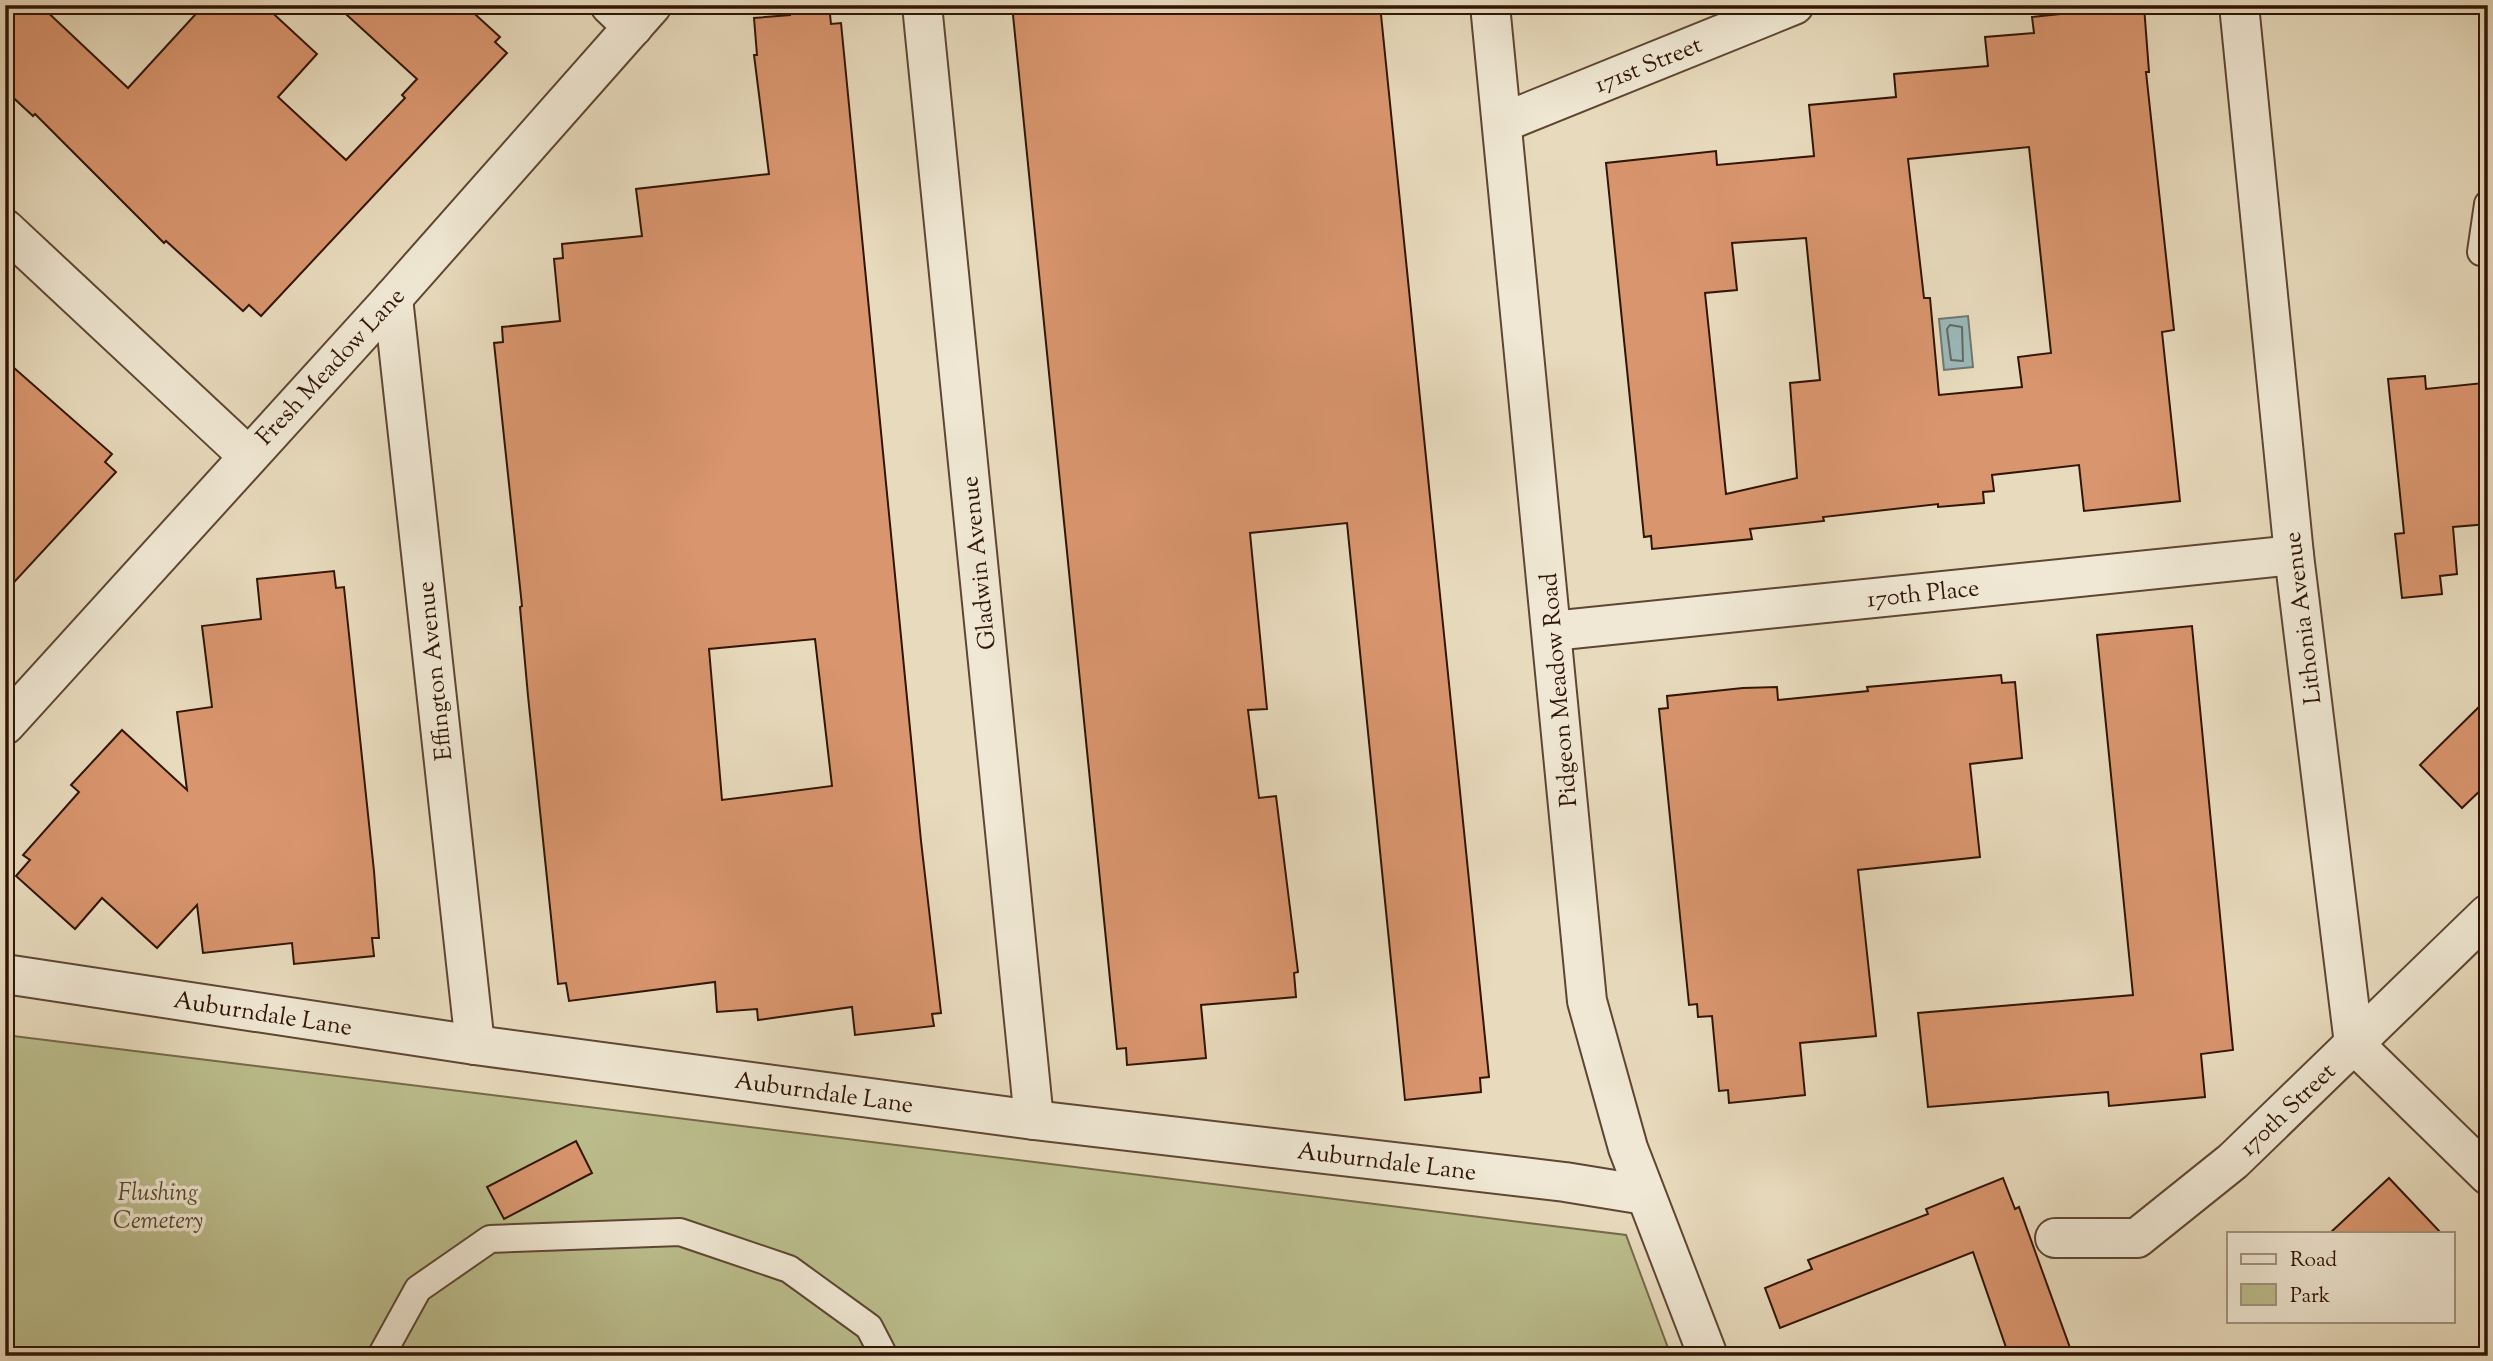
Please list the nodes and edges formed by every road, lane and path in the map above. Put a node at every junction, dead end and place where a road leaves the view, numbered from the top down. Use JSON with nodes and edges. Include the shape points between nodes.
{"nodes":[{"id":1,"x":922,"y":5,"type":"edge"},
{"id":2,"x":1490,"y":5,"type":"edge"},
{"id":3,"x":1794,"y":5,"type":"edge"},
{"id":4,"x":2239,"y":5,"type":"edge"},
{"id":5,"x":632,"y":12,"type":"edge"},
{"id":6,"x":1502,"y":122,"type":"junction"},
{"id":7,"x":2488,"y":204,"type":"edge"},
{"id":8,"x":5,"y":229,"type":"edge"},
{"id":9,"x":2488,"y":253,"type":"edge"},
{"id":10,"x":393,"y":298,"type":"junction"},
{"id":11,"x":247,"y":455,"type":"junction"},
{"id":12,"x":2294,"y":555,"type":"junction"},
{"id":13,"x":1552,"y":631,"type":"junction"},
{"id":14,"x":5,"y":725,"type":"edge"},
{"id":15,"x":2488,"y":914,"type":"edge"},
{"id":16,"x":5,"y":974,"type":"edge"},
{"id":17,"x":2354,"y":1044,"type":"junction"},
{"id":18,"x":475,"y":1045,"type":"junction"},
{"id":19,"x":1034,"y":1120,"type":"junction"},
{"id":20,"x":2488,"y":1175,"type":"edge"},
{"id":21,"x":1645,"y":1195,"type":"junction"},
{"id":22,"x":2054,"y":1238,"type":"dead end"},
{"id":23,"x":381,"y":1356,"type":"edge"},
{"id":24,"x":884,"y":1356,"type":"edge"},
{"id":25,"x":1708,"y":1356,"type":"edge"}],
"edges":[{"from":1,"to":19,"type":"street","name":"Gladwin Avenue"},
{"from":2,"to":6,"type":"street","name":"Pidgeon Meadow Road"},
{"from":3,"to":6,"type":"street","name":"171st Street"},
{"from":4,"to":12,"type":"street","name":"Lithonia Avenue"},
{"from":5,"to":10,"type":"street","name":"Fresh Meadow Lane"},
{"from":6,"to":13,"type":"street","name":"Pidgeon Meadow Road"},
{"from":7,"to":9,"type":"lane","via":[[2481,252]]},
{"from":8,"to":11,"type":"street"},
{"from":10,"to":11,"type":"street","name":"Fresh Meadow Lane"},
{"from":10,"to":18,"type":"street","name":"Effington Avenue"},
{"from":11,"to":14,"type":"street","name":"Fresh Meadow Lane"},
{"from":12,"to":13,"type":"street","name":"170th Place"},
{"from":12,"to":17,"type":"street","name":"Lithonia Avenue"},
{"from":13,"to":21,"type":"street","name":"Pidgeon Meadow Road","via":[[1587,1001]]},
{"from":15,"to":17,"type":"street","name":"170th Street"},
{"from":16,"to":18,"type":"street","name":"Auburndale Lane"},
{"from":17,"to":20,"type":"street"},
{"from":17,"to":22,"type":"street","name":"170th Street","via":[[2233,1161],[2137,1238]]},
{"from":18,"to":19,"type":"street","name":"Auburndale Lane"},
{"from":19,"to":21,"type":"street","name":"Auburndale Lane"},
{"from":21,"to":25,"type":"street","name":"Pidgeon Meadow Road"},
{"from":23,"to":24,"type":"lane","via":[[418,1289],[489,1239],[680,1232],[789,1269],[869,1327]]}]}
